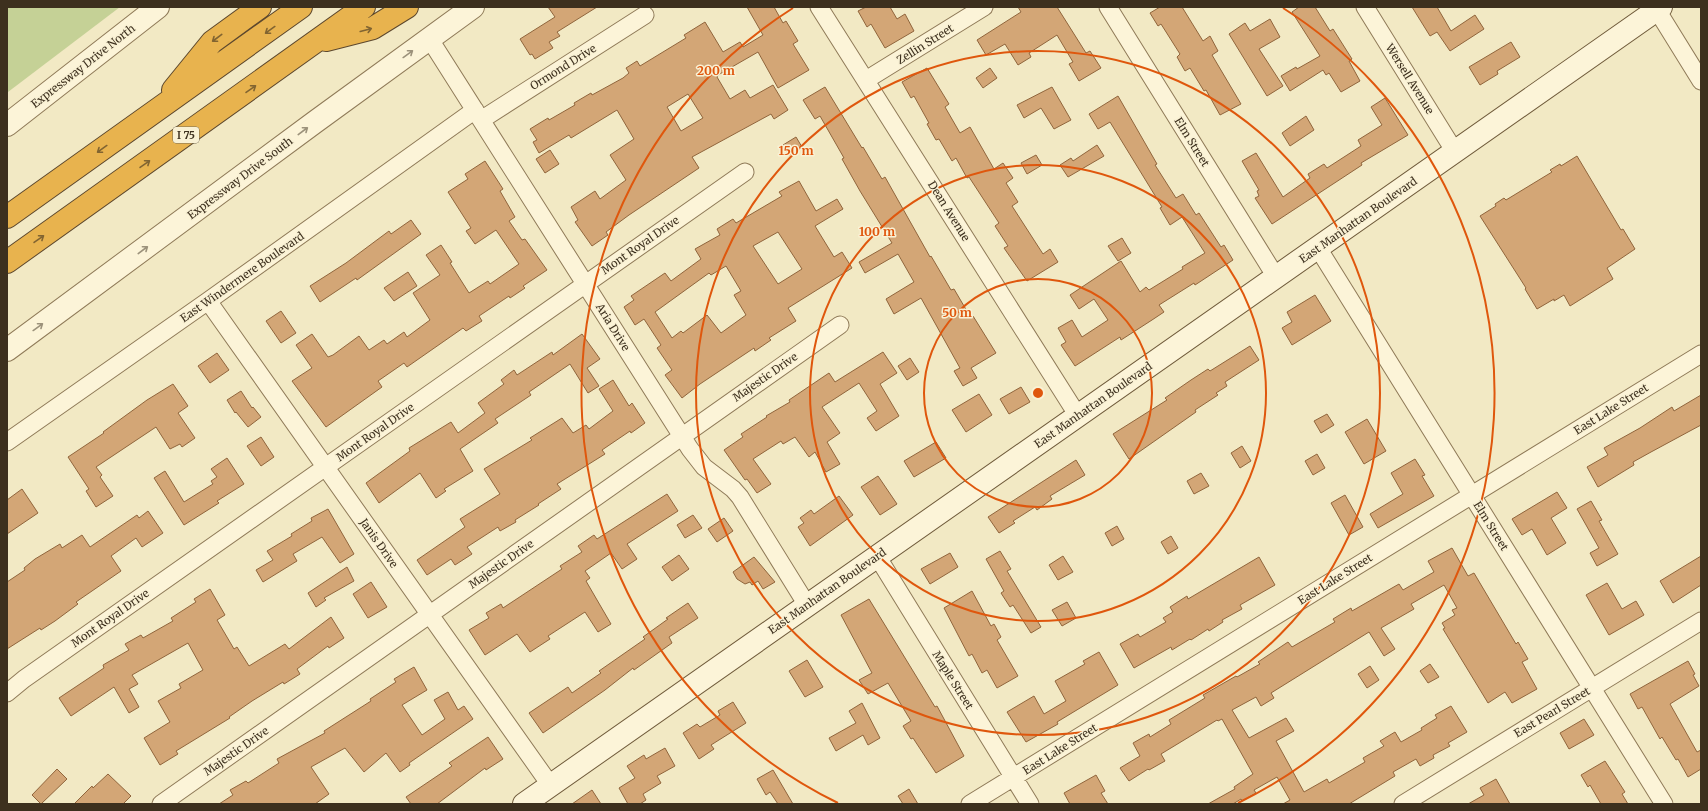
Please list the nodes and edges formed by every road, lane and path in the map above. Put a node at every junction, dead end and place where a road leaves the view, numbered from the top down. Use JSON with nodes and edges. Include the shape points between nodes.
{"nodes":[{"id":1,"x":158,"y":7,"type":"edge"},
{"id":2,"x":260,"y":7,"type":"edge"},
{"id":3,"x":301,"y":7,"type":"edge"},
{"id":4,"x":364,"y":7,"type":"edge"},
{"id":5,"x":407,"y":7,"type":"edge"},
{"id":6,"x":473,"y":7,"type":"edge"},
{"id":7,"x":819,"y":7,"type":"edge"},
{"id":8,"x":984,"y":7,"type":"edge"},
{"id":9,"x":1108,"y":7,"type":"edge"},
{"id":10,"x":1365,"y":7,"type":"edge"},
{"id":11,"x":1659,"y":8,"type":"edge"},
{"id":12,"x":645,"y":15,"type":"dead end"},
{"id":13,"x":429,"y":38,"type":"junction"},
{"id":14,"x":315,"y":43,"type":"junction"},
{"id":15,"x":866,"y":80,"type":"junction"},
{"id":16,"x":1701,"y":81,"type":"edge"},
{"id":17,"x":156,"y":110,"type":"junction"},
{"id":18,"x":478,"y":115,"type":"junction"},
{"id":19,"x":7,"y":125,"type":"edge"},
{"id":20,"x":1455,"y":152,"type":"junction"},
{"id":21,"x":745,"y":172,"type":"dead end"},
{"id":22,"x":7,"y":217,"type":"edge"},
{"id":23,"x":1318,"y":248,"type":"junction"},
{"id":24,"x":7,"y":262,"type":"edge"},
{"id":25,"x":1276,"y":277,"type":"junction"},
{"id":26,"x":585,"y":284,"type":"junction"},
{"id":27,"x":208,"y":301,"type":"junction"},
{"id":28,"x":840,"y":324,"type":"dead end"},
{"id":29,"x":7,"y":350,"type":"edge"},
{"id":30,"x":1701,"y":354,"type":"edge"},
{"id":31,"x":1078,"y":416,"type":"junction"},
{"id":32,"x":682,"y":436,"type":"junction"},
{"id":33,"x":7,"y":442,"type":"edge"},
{"id":34,"x":325,"y":467,"type":"junction"},
{"id":35,"x":1471,"y":495,"type":"junction"},
{"id":36,"x":877,"y":556,"type":"junction"},
{"id":37,"x":807,"y":605,"type":"junction"},
{"id":38,"x":430,"y":614,"type":"junction"},
{"id":39,"x":1701,"y":621,"type":"edge"},
{"id":40,"x":1592,"y":688,"type":"junction"},
{"id":41,"x":7,"y":693,"type":"edge"},
{"id":42,"x":1014,"y":777,"type":"junction"},
{"id":43,"x":551,"y":786,"type":"junction"},
{"id":44,"x":161,"y":804,"type":"edge"},
{"id":45,"x":524,"y":804,"type":"edge"},
{"id":46,"x":970,"y":804,"type":"edge"},
{"id":47,"x":1030,"y":804,"type":"edge"},
{"id":48,"x":1404,"y":804,"type":"edge"},
{"id":49,"x":1664,"y":804,"type":"edge"}],
"edges":[{"from":1,"to":19,"type":"main road","name":"Expressway Drive North"},
{"from":2,"to":17,"type":"highway","one_way":true,"via":[[212,42]]},
{"from":3,"to":17,"type":"highway","one_way":true},
{"from":4,"to":14,"type":"highway","number":"I 75"},
{"from":14,"to":5,"type":"highway","one_way":true,"via":[[373,28]]},
{"from":6,"to":13,"type":"main road","name":"Expressway Drive South"},
{"from":7,"to":15,"type":"street","name":"Dean Avenue"},
{"from":8,"to":15,"type":"street","name":"Zellin Street"},
{"from":9,"to":25,"type":"street","name":"Elm Street"},
{"from":10,"to":20,"type":"street","name":"Wersell Avenue"},
{"from":11,"to":16,"type":"street"},
{"from":11,"to":20,"type":"main road","name":"East Manhattan Boulevard"},
{"from":12,"to":18,"type":"street","name":"Ormond Drive"},
{"from":13,"to":18,"type":"street","name":"Aria Drive"},
{"from":29,"to":13,"type":"main road","name":"Expressway Drive South","one_way":true},
{"from":24,"to":14,"type":"highway","number":"I 75","one_way":true},
{"from":15,"to":31,"type":"street","name":"Dean Avenue"},
{"from":17,"to":22,"type":"highway","one_way":true},
{"from":18,"to":26,"type":"street","name":"Aria Drive"},
{"from":18,"to":27,"type":"street","name":"East Windermere Boulevard"},
{"from":20,"to":23,"type":"main road","name":"East Manhattan Boulevard"},
{"from":21,"to":26,"type":"street","name":"Mont Royal Drive"},
{"from":23,"to":25,"type":"main road","name":"East Manhattan Boulevard"},
{"from":23,"to":35,"type":"street","name":"Elm Street"},
{"from":25,"to":31,"type":"main road","name":"East Manhattan Boulevard"},
{"from":26,"to":32,"type":"street","name":"Aria Drive"},
{"from":26,"to":34,"type":"street","name":"Mont Royal Drive"},
{"from":27,"to":33,"type":"street","name":"East Windermere Boulevard"},
{"from":27,"to":34,"type":"street","name":"Janis Drive"},
{"from":28,"to":32,"type":"street","name":"Majestic Drive"},
{"from":30,"to":35,"type":"street","name":"East Lake Street"},
{"from":31,"to":36,"type":"main road","name":"East Manhattan Boulevard"},
{"from":32,"to":37,"type":"street","name":"Aria Drive","via":[[704,467],[740,497]]},
{"from":32,"to":38,"type":"street","name":"Majestic Drive"},
{"from":34,"to":38,"type":"street","name":"Janis Drive"},
{"from":34,"to":41,"type":"street","name":"Mont Royal Drive"},
{"from":35,"to":40,"type":"street","name":"Elm Street"},
{"from":35,"to":42,"type":"street","name":"East Lake Street"},
{"from":36,"to":37,"type":"main road","name":"East Manhattan Boulevard"},
{"from":36,"to":42,"type":"street","name":"Maple Street"},
{"from":37,"to":43,"type":"main road","name":"East Manhattan Boulevard"},
{"from":38,"to":43,"type":"street","name":"Janis Drive"},
{"from":38,"to":44,"type":"street","name":"Majestic Drive"},
{"from":39,"to":40,"type":"street","name":"East Pearl Street"},
{"from":40,"to":48,"type":"street","name":"East Pearl Street"},
{"from":40,"to":49,"type":"street","name":"Elm Street"},
{"from":42,"to":46,"type":"street","name":"East Lake Street"},
{"from":42,"to":47,"type":"street","name":"Maple Street"},
{"from":43,"to":45,"type":"main road","name":"East Manhattan Boulevard"}]}
